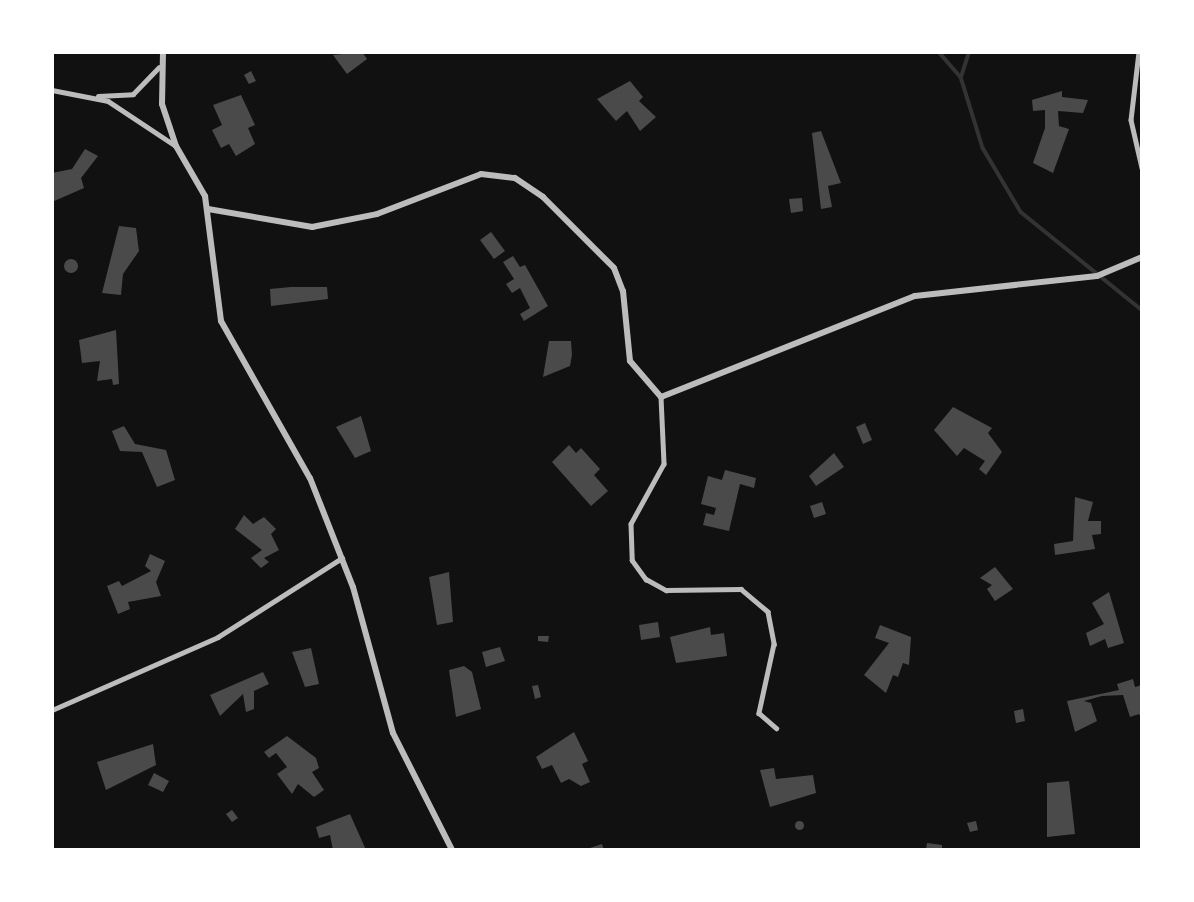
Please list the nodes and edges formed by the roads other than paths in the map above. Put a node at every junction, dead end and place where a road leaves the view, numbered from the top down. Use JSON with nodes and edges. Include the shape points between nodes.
{"nodes":[{"id":1,"x":163,"y":52,"type":"edge"},
{"id":2,"x":1139,"y":52,"type":"edge"},
{"id":3,"x":159,"y":67,"type":"junction"},
{"id":4,"x":52,"y":90,"type":"edge"},
{"id":5,"x":90,"y":96,"type":"junction"},
{"id":6,"x":176,"y":146,"type":"junction"},
{"id":7,"x":1142,"y":168,"type":"edge"},
{"id":8,"x":208,"y":209,"type":"junction"},
{"id":9,"x":1142,"y":257,"type":"edge"},
{"id":10,"x":661,"y":397,"type":"junction"},
{"id":11,"x":344,"y":558,"type":"junction"},
{"id":12,"x":52,"y":710,"type":"edge"},
{"id":13,"x":776,"y":728,"type":"dead end"},
{"id":14,"x":452,"y":849,"type":"edge"}],
"edges":[{"from":1,"to":3,"type":"street"},
{"from":2,"to":7,"type":"street","via":[[1131,120]]},
{"from":3,"to":5,"type":"street","via":[[134,94]]},
{"from":3,"to":6,"type":"street","via":[[162,104]]},
{"from":4,"to":5,"type":"street"},
{"from":5,"to":6,"type":"street","via":[[120,106]]},
{"from":6,"to":8,"type":"street"},
{"from":8,"to":10,"type":"street","via":[[312,227],[377,214],[481,174],[514,178],[543,197],[614,268],[623,291],[630,362]]},
{"from":8,"to":11,"type":"street","via":[[221,321],[296,447]]},
{"from":9,"to":10,"type":"street","via":[[1097,276],[915,296]]},
{"from":10,"to":13,"type":"street","via":[[664,464],[631,524],[632,560],[646,579],[666,590],[727,586],[753,596],[768,612],[774,643],[758,713]]},
{"from":11,"to":12,"type":"street","via":[[218,637]]},
{"from":11,"to":14,"type":"street","via":[[393,733]]}]}
